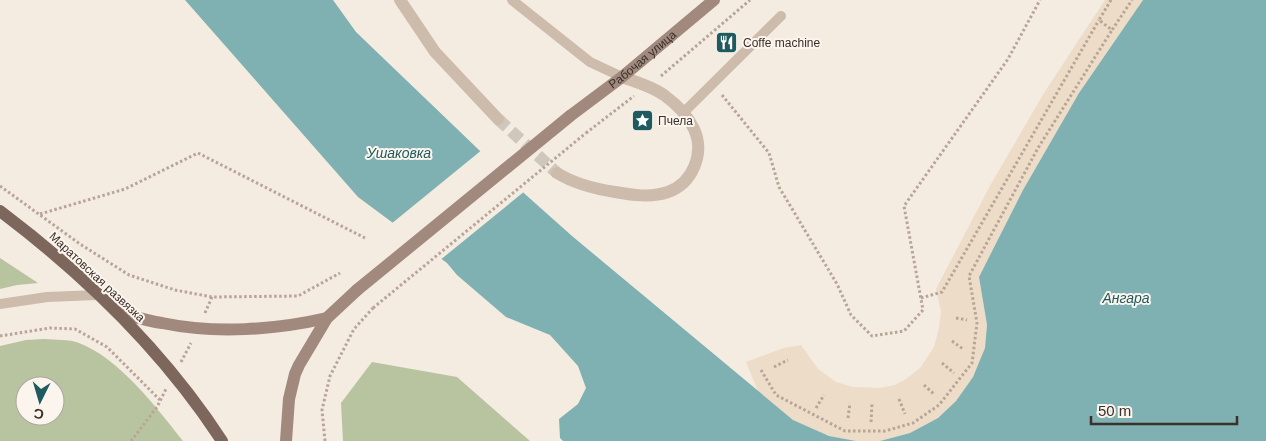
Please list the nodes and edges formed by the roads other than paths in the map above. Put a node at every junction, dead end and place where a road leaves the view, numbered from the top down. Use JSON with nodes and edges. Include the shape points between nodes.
{"nodes":[{"id":1,"x":400,"y":0,"type":"edge"},
{"id":2,"x":512,"y":0,"type":"edge"},
{"id":3,"x":714,"y":0,"type":"edge"},
{"id":4,"x":781,"y":16,"type":"dead end"},
{"id":5,"x":622,"y":77,"type":"junction"},
{"id":6,"x":683,"y":113,"type":"junction"},
{"id":7,"x":498,"y":119,"type":"tunnel mouth"},
{"id":8,"x":557,"y":173,"type":"tunnel mouth"},
{"id":9,"x":0,"y":211,"type":"edge"},
{"id":10,"x":98,"y":295,"type":"junction"},
{"id":11,"x":0,"y":304,"type":"edge"},
{"id":12,"x":117,"y":312,"type":"junction"},
{"id":13,"x":327,"y":318,"type":"junction"},
{"id":14,"x":222,"y":441,"type":"edge"},
{"id":15,"x":286,"y":441,"type":"edge"}],
"edges":[{"from":1,"to":7,"type":"street","via":[[435,52]]},
{"from":2,"to":5,"type":"lane","via":[[590,62]]},
{"from":3,"to":5,"type":"main road","name":"Рабочая улица"},
{"from":4,"to":6,"type":"lane"},
{"from":5,"to":6,"type":"street","via":[[664,95]]},
{"from":5,"to":13,"type":"main road","name":"Рабочая улица","bridge":true,"via":[[357,290]]},
{"from":6,"to":8,"type":"street","via":[[698,140],[696,165],[689,178],[668,193],[641,196],[603,190]]},
{"from":9,"to":10,"type":"main road","name":"Маратовская развязка"},
{"from":10,"to":11,"type":"lane","via":[[48,297]]},
{"from":10,"to":12,"type":"main road","name":"Маратовская развязка"},
{"from":12,"to":13,"type":"main road","via":[[163,324],[230,329],[290,325]]},
{"from":12,"to":14,"type":"main road","name":"Маратовская развязка","via":[[188,390]]},
{"from":13,"to":15,"type":"main road","name":"Рабочая улица","via":[[295,374],[289,399]]}]}
